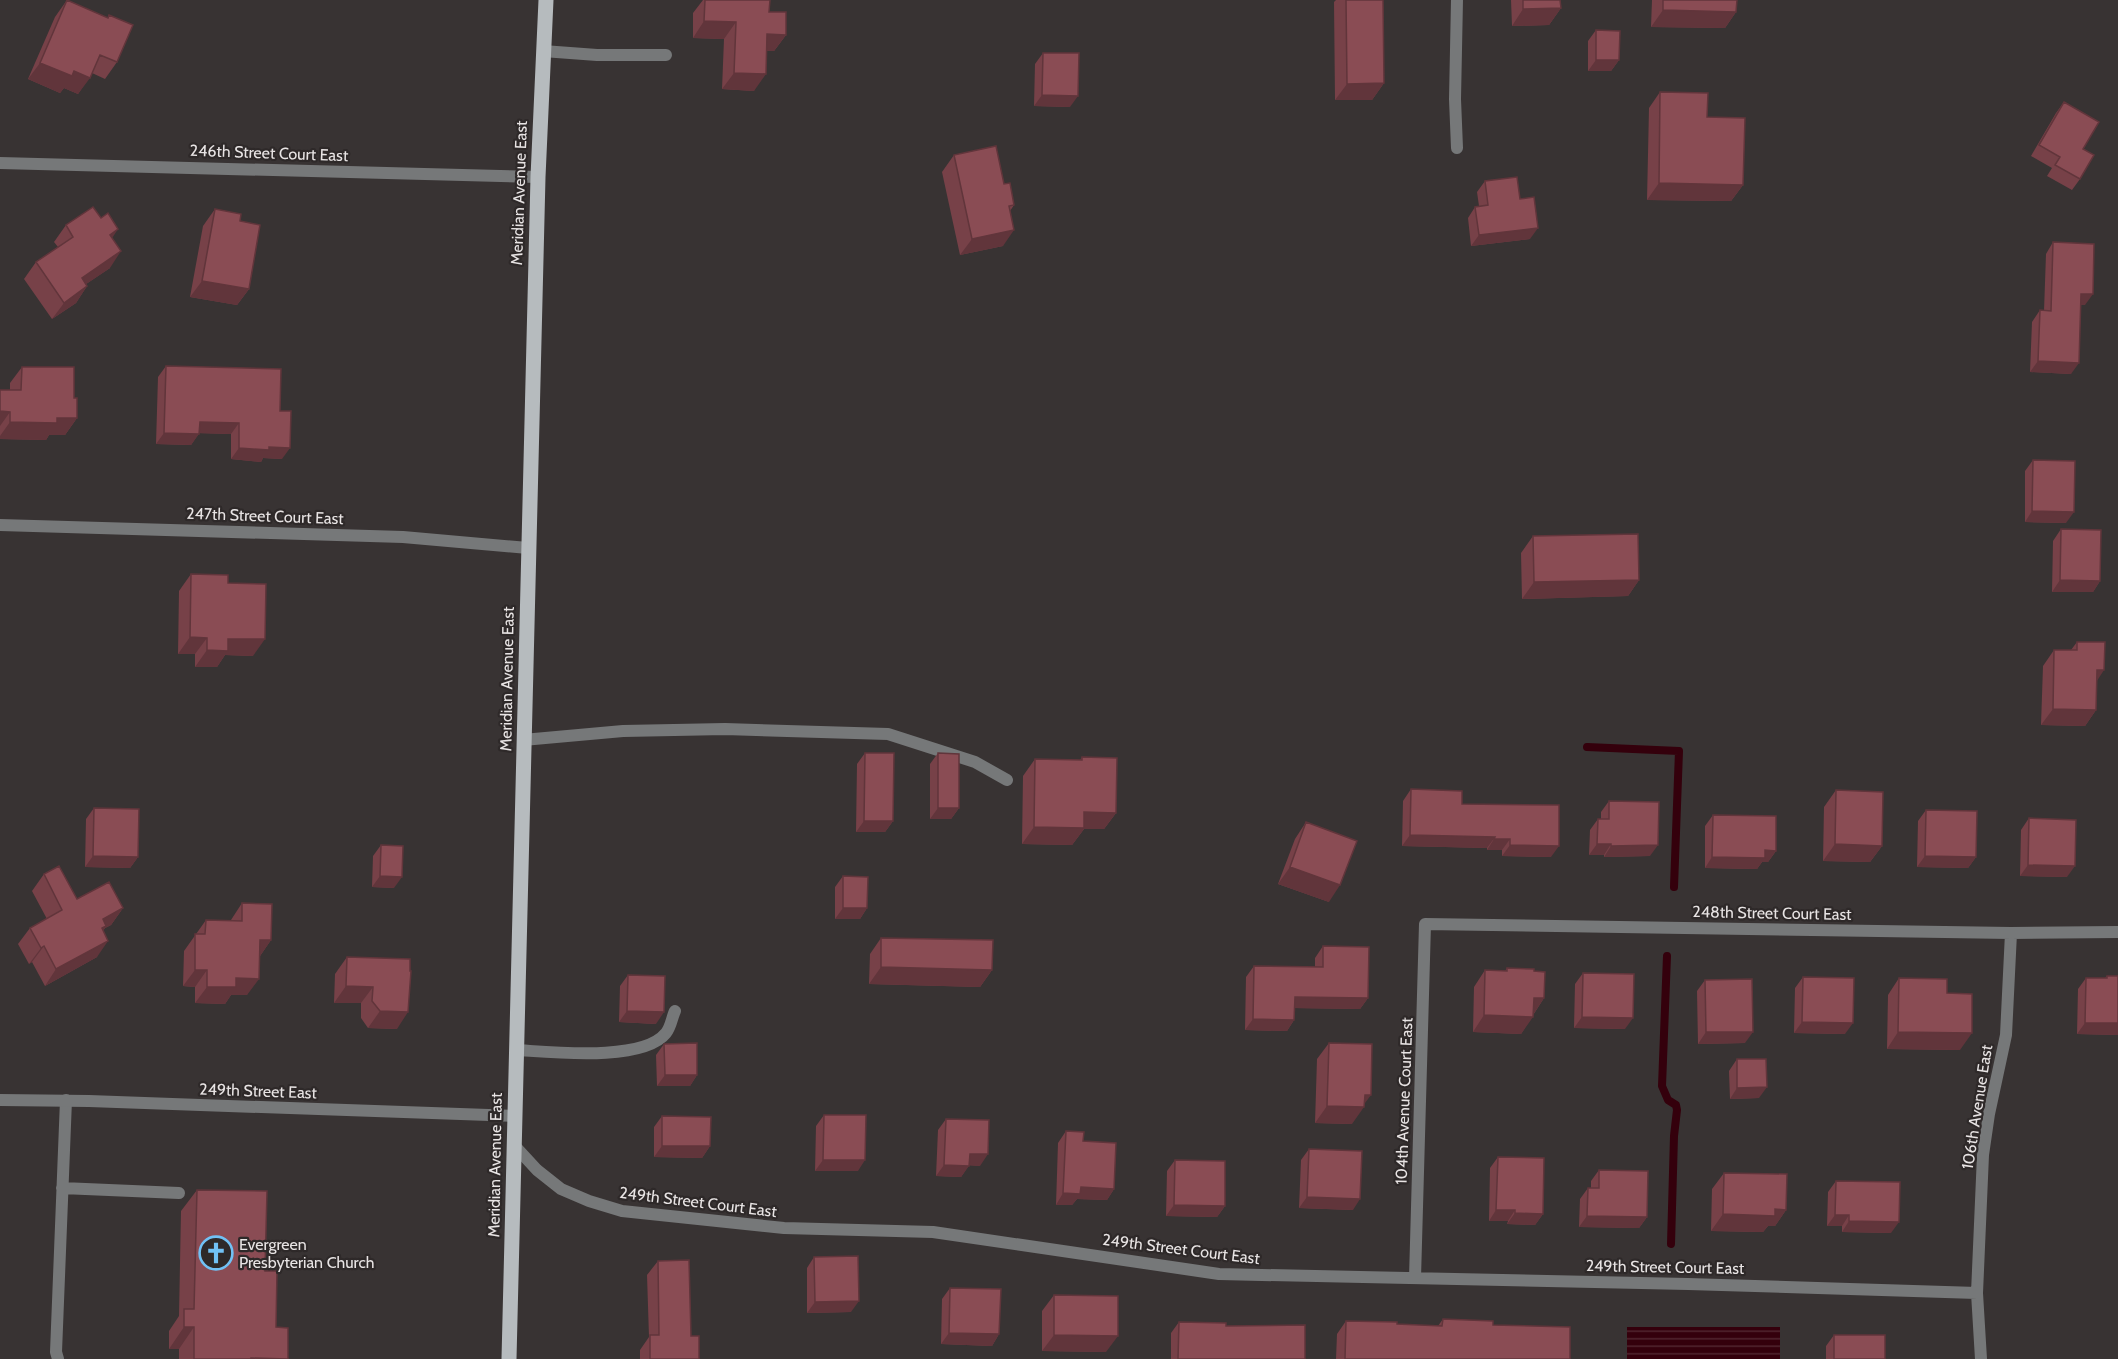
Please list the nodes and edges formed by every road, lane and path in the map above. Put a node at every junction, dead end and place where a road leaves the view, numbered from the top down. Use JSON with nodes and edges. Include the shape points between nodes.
{"nodes":[{"id":1,"x":546,"y":0,"type":"edge"},
{"id":2,"x":1457,"y":0,"type":"edge"},
{"id":3,"x":543,"y":51,"type":"junction"},
{"id":4,"x":666,"y":55,"type":"dead end"},
{"id":5,"x":1457,"y":148,"type":"dead end"},
{"id":6,"x":0,"y":163,"type":"edge"},
{"id":7,"x":538,"y":177,"type":"junction"},
{"id":8,"x":0,"y":525,"type":"edge"},
{"id":9,"x":528,"y":548,"type":"junction"},
{"id":10,"x":523,"y":740,"type":"junction"},
{"id":11,"x":1007,"y":780,"type":"dead end"},
{"id":12,"x":1425,"y":924,"type":"joint"},
{"id":13,"x":2118,"y":932,"type":"edge"},
{"id":14,"x":2011,"y":933,"type":"junction"},
{"id":15,"x":675,"y":1011,"type":"dead end"},
{"id":16,"x":516,"y":1050,"type":"junction"},
{"id":17,"x":0,"y":1100,"type":"edge"},
{"id":18,"x":66,"y":1100,"type":"junction"},
{"id":19,"x":514,"y":1116,"type":"junction"},
{"id":20,"x":513,"y":1144,"type":"junction"},
{"id":21,"x":62,"y":1188,"type":"junction"},
{"id":22,"x":179,"y":1193,"type":"dead end"},
{"id":23,"x":1415,"y":1278,"type":"junction"},
{"id":24,"x":1977,"y":1293,"type":"junction"},
{"id":25,"x":58,"y":1359,"type":"edge"},
{"id":26,"x":509,"y":1359,"type":"edge"},
{"id":27,"x":1981,"y":1359,"type":"edge"}],
"edges":[{"from":1,"to":3,"type":"main road","name":"Meridian Avenue East"},
{"from":2,"to":5,"type":"street"},
{"from":3,"to":4,"type":"street"},
{"from":3,"to":7,"type":"main road","name":"Meridian Avenue East"},
{"from":6,"to":7,"type":"street","name":"246th Street Court East"},
{"from":7,"to":9,"type":"main road","name":"Meridian Avenue East"},
{"from":8,"to":9,"type":"street","name":"247th Street Court East","via":[[403,537]]},
{"from":9,"to":10,"type":"main road","name":"Meridian Avenue East"},
{"from":10,"to":11,"type":"street","via":[[623,731],[714,729],[888,734],[975,762]]},
{"from":10,"to":16,"type":"main road","name":"Meridian Avenue East"},
{"from":12,"to":14,"type":"street","name":"248th Street Court East"},
{"from":12,"to":23,"type":"street","name":"104th Avenue Court East"},
{"from":13,"to":14,"type":"street","name":"248th Street Court East"},
{"from":14,"to":24,"type":"street","name":"106th Avenue East","via":[[2006,1035],[1983,1155]]},
{"from":15,"to":16,"type":"street","via":[[667,1032],[650,1046],[600,1053]]},
{"from":16,"to":19,"type":"main road","name":"Meridian Avenue East"},
{"from":17,"to":18,"type":"street","name":"249th Street East"},
{"from":18,"to":19,"type":"street","name":"249th Street East"},
{"from":18,"to":21,"type":"street"},
{"from":19,"to":20,"type":"main road","name":"Meridian Avenue East"},
{"from":20,"to":23,"type":"street","name":"249th Street Court East","via":[[561,1190],[607,1207],[653,1215],[784,1228],[933,1232],[1219,1274]]},
{"from":20,"to":26,"type":"main road","name":"Meridian Avenue East"},
{"from":21,"to":22,"type":"street"},
{"from":21,"to":25,"type":"street"},
{"from":23,"to":24,"type":"street","name":"249th Street Court East"},
{"from":24,"to":27,"type":"street","name":"106th Avenue East"}]}
